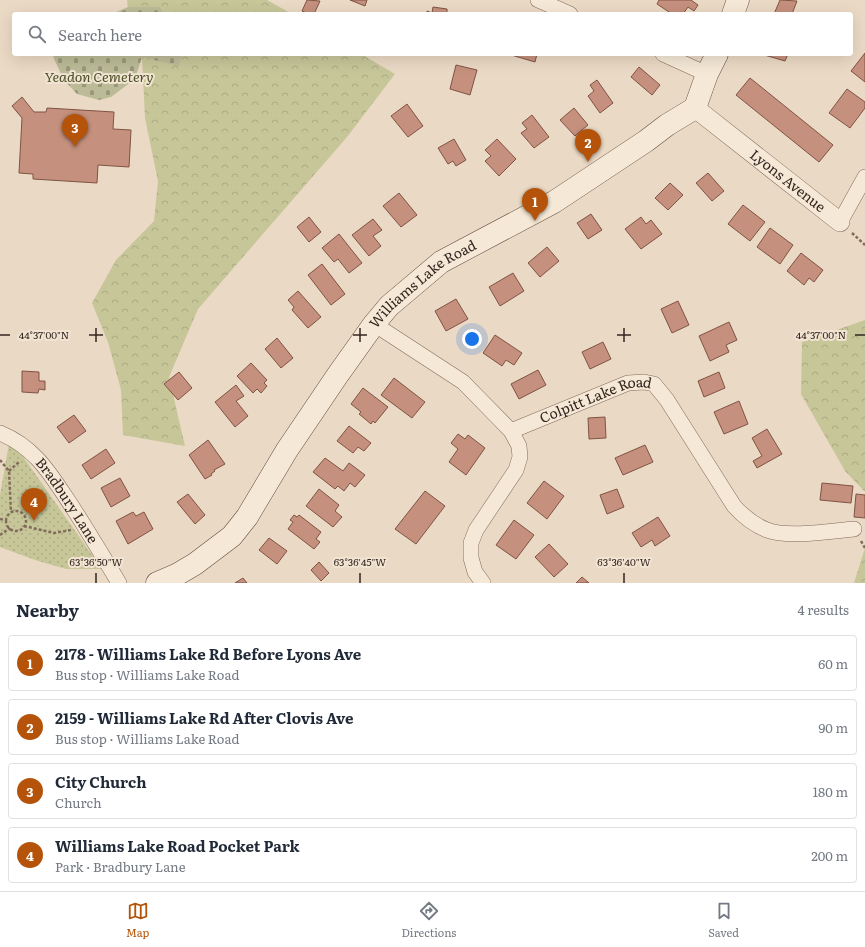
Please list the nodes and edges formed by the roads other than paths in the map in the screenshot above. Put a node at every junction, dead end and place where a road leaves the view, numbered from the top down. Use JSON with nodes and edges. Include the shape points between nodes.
{"nodes":[{"id":1,"x":538,"y":0,"type":"edge"},
{"id":2,"x":738,"y":0,"type":"edge"},
{"id":3,"x":565,"y":12,"type":"edge"},
{"id":4,"x":734,"y":12,"type":"edge"},
{"id":5,"x":667,"y":56,"type":"edge"},
{"id":6,"x":716,"y":56,"type":"edge"},
{"id":7,"x":707,"y":74,"type":"junction"},
{"id":8,"x":695,"y":108,"type":"junction"},
{"id":9,"x":865,"y":177,"type":"edge"},
{"id":10,"x":840,"y":222,"type":"joint"},
{"id":11,"x":374,"y":324,"type":"junction"},
{"id":12,"x":511,"y":431,"type":"junction"},
{"id":13,"x":0,"y":433,"type":"edge"},
{"id":14,"x":854,"y":529,"type":"dead end"},
{"id":15,"x":119,"y":583,"type":"edge"},
{"id":16,"x":157,"y":583,"type":"edge"},
{"id":17,"x":483,"y":583,"type":"edge"}],
"edges":[{"from":1,"to":3,"type":"street"},
{"from":2,"to":4,"type":"main road"},
{"from":5,"to":7,"type":"street"},
{"from":6,"to":7,"type":"main road"},
{"from":7,"to":8,"type":"main road"},
{"from":8,"to":10,"type":"street","name":"Lyons Avenue"},
{"from":8,"to":11,"type":"main road","name":"Williams Lake Road","via":[[554,202],[441,262],[388,306]]},
{"from":9,"to":10,"type":"street","name":"Lyons Avenue"},
{"from":11,"to":12,"type":"street","via":[[463,382]]},
{"from":11,"to":16,"type":"main road","name":"Williams Lake Road","via":[[287,450],[247,518],[232,536],[203,559]]},
{"from":12,"to":14,"type":"street","name":"Colpitt Lake Road","via":[[628,383],[650,383],[657,387],[667,400],[734,506],[750,521],[777,533]]},
{"from":12,"to":17,"type":"street","via":[[519,446],[519,463],[476,530],[471,543],[472,565]]},
{"from":13,"to":15,"type":"street","name":"Bradbury Lane","via":[[29,450],[45,466]]}]}
